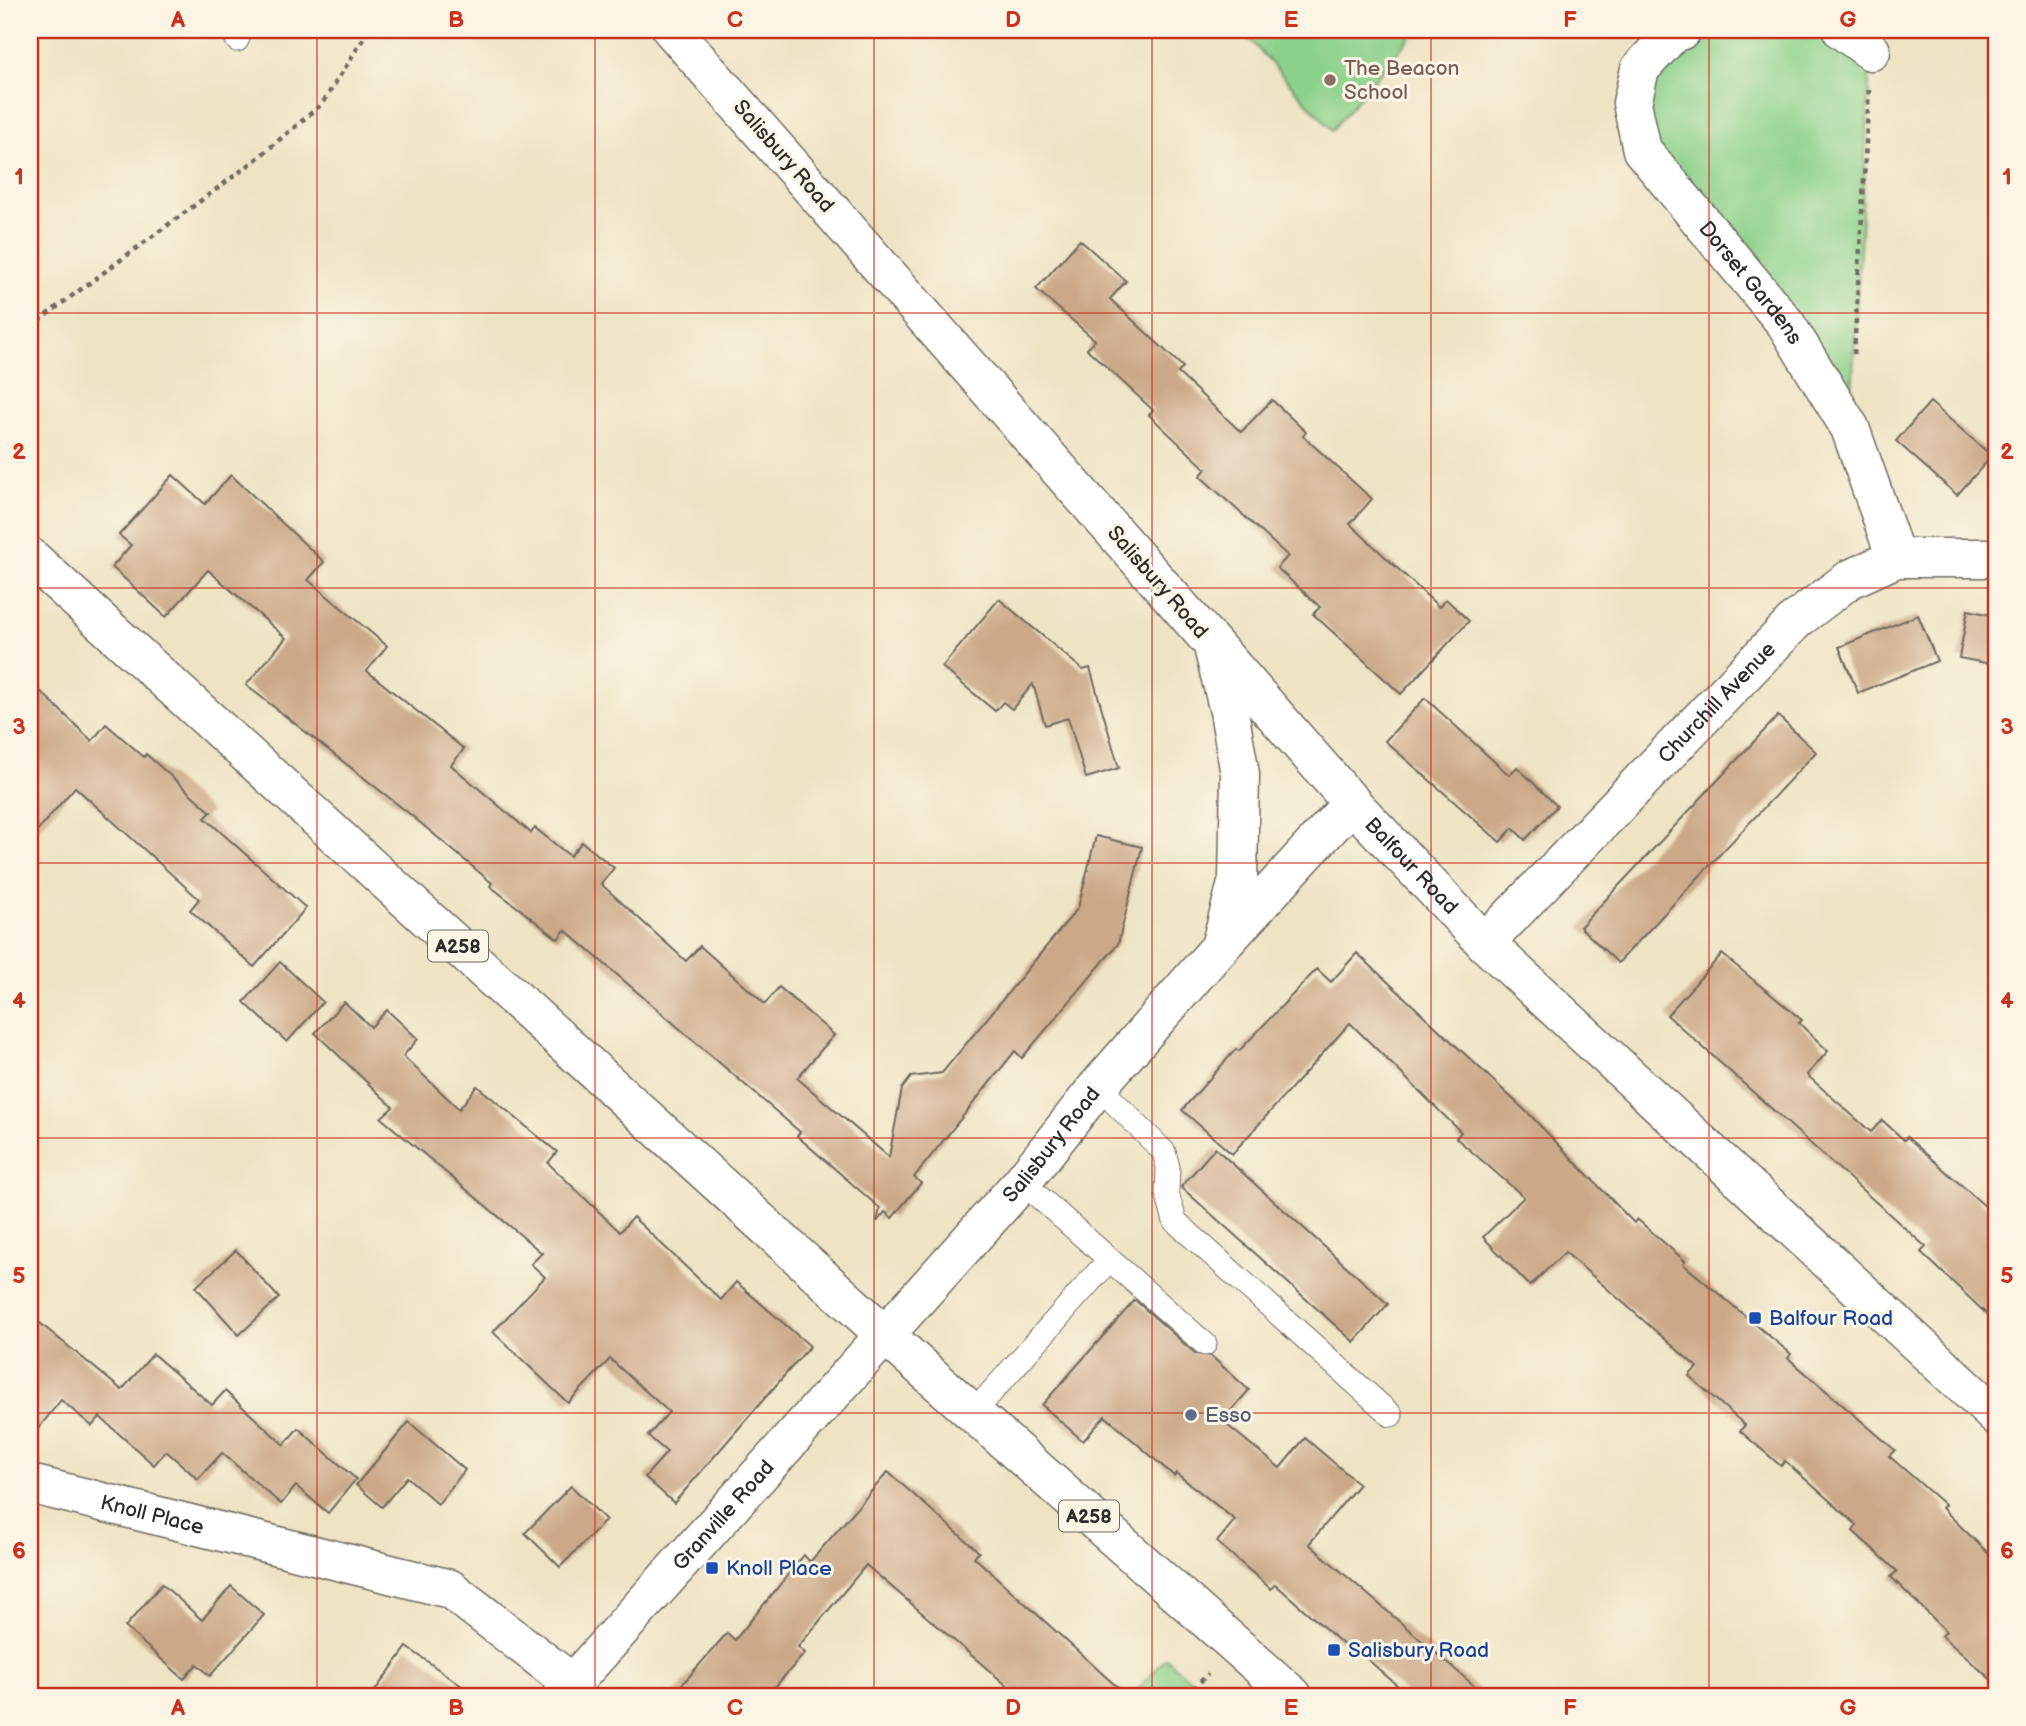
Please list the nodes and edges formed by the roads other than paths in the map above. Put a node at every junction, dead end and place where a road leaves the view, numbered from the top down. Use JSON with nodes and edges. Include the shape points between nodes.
{"nodes":[{"id":1,"x":672,"y":30,"type":"edge"},
{"id":2,"x":1682,"y":30,"type":"edge"},
{"id":3,"x":30,"y":557,"type":"edge"},
{"id":4,"x":1896,"y":558,"type":"junction"},
{"id":5,"x":1996,"y":558,"type":"edge"},
{"id":6,"x":1212,"y":643,"type":"junction"},
{"id":7,"x":1352,"y":803,"type":"junction"},
{"id":8,"x":1485,"y":943,"type":"junction"},
{"id":9,"x":1220,"y":947,"type":"junction"},
{"id":10,"x":1098,"y":1086,"type":"junction"},
{"id":11,"x":1022,"y":1182,"type":"junction"},
{"id":12,"x":1109,"y":1260,"type":"junction"},
{"id":13,"x":886,"y":1335,"type":"junction"},
{"id":14,"x":1205,"y":1344,"type":"dead end"},
{"id":15,"x":973,"y":1413,"type":"junction"},
{"id":16,"x":1391,"y":1415,"type":"dead end"},
{"id":17,"x":1996,"y":1416,"type":"edge"},
{"id":18,"x":30,"y":1484,"type":"edge"},
{"id":19,"x":567,"y":1690,"type":"edge"},
{"id":20,"x":1293,"y":1696,"type":"edge"}],
"edges":[{"from":1,"to":6,"type":"street","name":"Salisbury Road"},
{"from":2,"to":4,"type":"street","name":"Dorset Gardens","via":[[1673,33],[1640,69],[1632,103],[1642,150],[1787,324],[1850,428]]},
{"from":3,"to":13,"type":"street","number":"A258"},
{"from":4,"to":5,"type":"street","name":"Churchill Avenue"},
{"from":4,"to":8,"type":"street","name":"Churchill Avenue","via":[[1850,579],[1796,620]]},
{"from":6,"to":7,"type":"street","name":"Balfour Road"},
{"from":6,"to":9,"type":"street","name":"Salisbury Road","via":[[1240,775],[1238,880]]},
{"from":7,"to":8,"type":"street","name":"Balfour Road"},
{"from":7,"to":9,"type":"street"},
{"from":8,"to":17,"type":"street","name":"Balfour Road"},
{"from":9,"to":10,"type":"street","name":"Salisbury Road"},
{"from":10,"to":11,"type":"street","name":"Salisbury Road"},
{"from":10,"to":16,"type":"lane","via":[[1164,1152],[1175,1221]]},
{"from":11,"to":12,"type":"lane"},
{"from":11,"to":13,"type":"street","name":"Salisbury Road"},
{"from":12,"to":14,"type":"lane"},
{"from":12,"to":15,"type":"lane"},
{"from":13,"to":15,"type":"street","number":"A258"},
{"from":13,"to":19,"type":"street","name":"Granville Road"},
{"from":15,"to":20,"type":"street","number":"A258"},
{"from":18,"to":19,"type":"street","name":"Knoll Place","via":[[450,1589]]}]}
